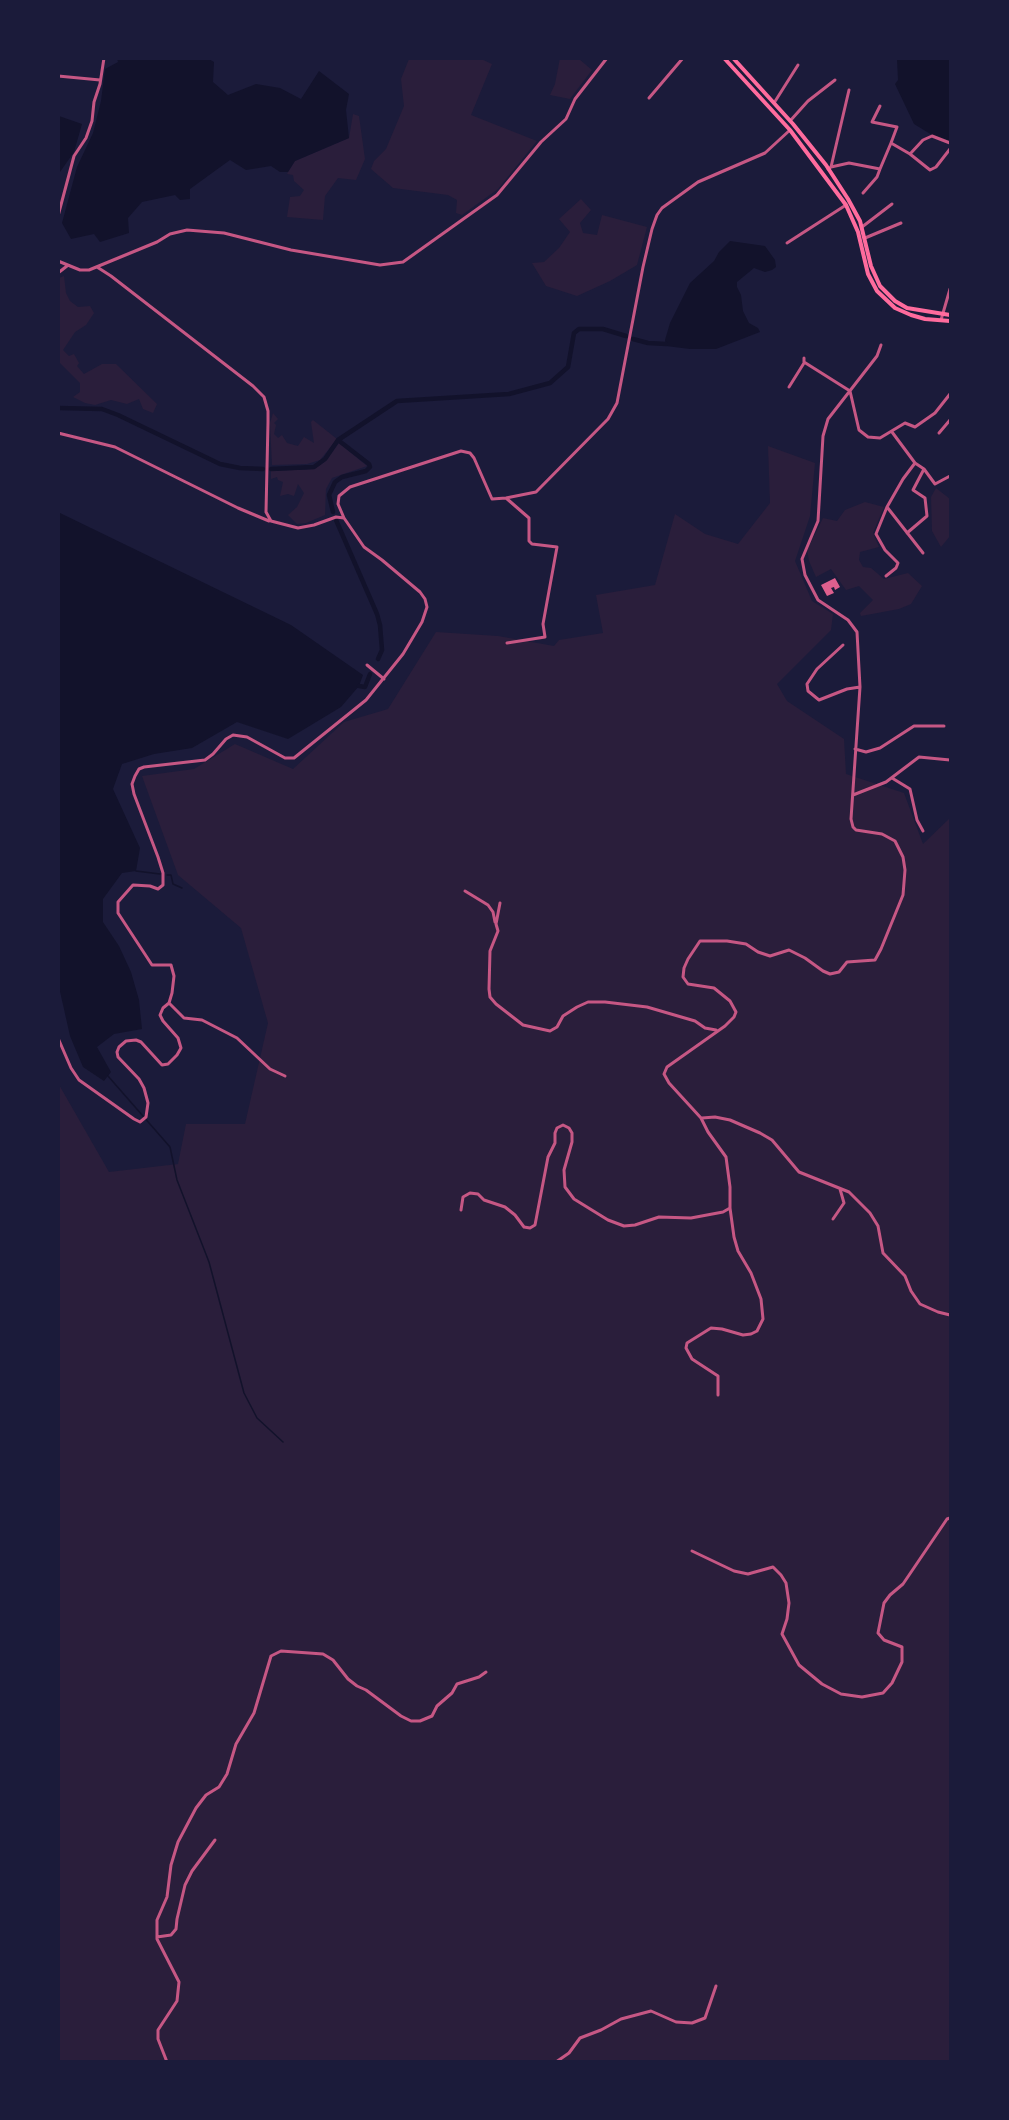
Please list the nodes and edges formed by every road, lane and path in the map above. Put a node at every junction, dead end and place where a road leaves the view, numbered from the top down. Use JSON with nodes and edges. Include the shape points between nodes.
{"nodes":[{"id":1,"x":104,"y":58,"type":"edge"},
{"id":2,"x":607,"y":58,"type":"edge"},
{"id":3,"x":683,"y":58,"type":"edge"},
{"id":4,"x":724,"y":58,"type":"edge"},
{"id":5,"x":733,"y":58,"type":"edge"},
{"id":6,"x":798,"y":65,"type":"dead end"},
{"id":7,"x":58,"y":76,"type":"edge"},
{"id":8,"x":100,"y":80,"type":"junction"},
{"id":9,"x":835,"y":80,"type":"dead end"},
{"id":10,"x":849,"y":90,"type":"dead end"},
{"id":11,"x":649,"y":98,"type":"dead end"},
{"id":12,"x":774,"y":103,"type":"junction"},
{"id":13,"x":880,"y":106,"type":"dead end"},
{"id":14,"x":790,"y":121,"type":"junction"},
{"id":15,"x":790,"y":130,"type":"junction"},
{"id":16,"x":951,"y":143,"type":"edge"},
{"id":17,"x":891,"y":144,"type":"junction"},
{"id":18,"x":951,"y":148,"type":"edge"},
{"id":19,"x":910,"y":154,"type":"junction"},
{"id":20,"x":830,"y":168,"type":"junction"},
{"id":21,"x":880,"y":169,"type":"junction"},
{"id":22,"x":863,"y":193,"type":"dead end"},
{"id":23,"x":892,"y":204,"type":"dead end"},
{"id":24,"x":846,"y":205,"type":"junction"},
{"id":25,"x":58,"y":216,"type":"edge"},
{"id":26,"x":900,"y":223,"type":"dead end"},
{"id":27,"x":862,"y":227,"type":"junction"},
{"id":28,"x":866,"y":238,"type":"junction"},
{"id":29,"x":787,"y":243,"type":"dead end"},
{"id":30,"x":58,"y":261,"type":"edge"},
{"id":31,"x":67,"y":266,"type":"junction"},
{"id":32,"x":97,"y":267,"type":"junction"},
{"id":33,"x":58,"y":273,"type":"edge"},
{"id":34,"x":951,"y":289,"type":"edge"},
{"id":35,"x":941,"y":314,"type":"junction"},
{"id":36,"x":951,"y":315,"type":"edge"},
{"id":37,"x":941,"y":320,"type":"junction"},
{"id":38,"x":951,"y":321,"type":"edge"},
{"id":39,"x":881,"y":345,"type":"dead end"},
{"id":40,"x":789,"y":387,"type":"dead end"},
{"id":41,"x":850,"y":391,"type":"junction"},
{"id":42,"x":951,"y":394,"type":"edge"},
{"id":43,"x":951,"y":420,"type":"edge"},
{"id":44,"x":892,"y":432,"type":"junction"},
{"id":45,"x":58,"y":433,"type":"edge"},
{"id":46,"x":939,"y":433,"type":"dead end"},
{"id":47,"x":915,"y":463,"type":"junction"},
{"id":48,"x":924,"y":469,"type":"junction"},
{"id":49,"x":951,"y":476,"type":"edge"},
{"id":50,"x":506,"y":498,"type":"junction"},
{"id":51,"x":887,"y":507,"type":"junction"},
{"id":52,"x":344,"y":518,"type":"junction"},
{"id":53,"x":271,"y":521,"type":"junction"},
{"id":54,"x":907,"y":534,"type":"junction"},
{"id":55,"x":922,"y":553,"type":"dead end"},
{"id":56,"x":886,"y":576,"type":"dead end"},
{"id":57,"x":507,"y":643,"type":"dead end"},
{"id":58,"x":843,"y":645,"type":"dead end"},
{"id":59,"x":367,"y":665,"type":"dead end"},
{"id":60,"x":384,"y":679,"type":"junction"},
{"id":61,"x":860,"y":687,"type":"junction"},
{"id":62,"x":944,"y":726,"type":"dead end"},
{"id":63,"x":855,"y":750,"type":"junction"},
{"id":64,"x":951,"y":760,"type":"edge"},
{"id":65,"x":892,"y":778,"type":"junction"},
{"id":66,"x":853,"y":795,"type":"junction"},
{"id":67,"x":923,"y":831,"type":"dead end"},
{"id":68,"x":465,"y":891,"type":"dead end"},
{"id":69,"x":500,"y":903,"type":"dead end"},
{"id":70,"x":495,"y":924,"type":"junction"},
{"id":71,"x":169,"y":1003,"type":"junction"},
{"id":72,"x":717,"y":1031,"type":"junction"},
{"id":73,"x":58,"y":1038,"type":"edge"},
{"id":74,"x":285,"y":1076,"type":"dead end"},
{"id":75,"x":701,"y":1118,"type":"junction"},
{"id":76,"x":839,"y":1187,"type":"junction"},
{"id":77,"x":730,"y":1208,"type":"junction"},
{"id":78,"x":460,"y":1210,"type":"dead end"},
{"id":79,"x":833,"y":1219,"type":"dead end"},
{"id":80,"x":951,"y":1315,"type":"edge"},
{"id":81,"x":718,"y":1395,"type":"dead end"},
{"id":82,"x":951,"y":1518,"type":"edge"},
{"id":83,"x":692,"y":1551,"type":"dead end"},
{"id":84,"x":486,"y":1672,"type":"dead end"},
{"id":85,"x":215,"y":1840,"type":"dead end"},
{"id":86,"x":157,"y":1937,"type":"junction"},
{"id":87,"x":716,"y":1986,"type":"dead end"},
{"id":88,"x":167,"y":2061,"type":"edge"},
{"id":89,"x":556,"y":2061,"type":"edge"}],
"edges":[{"from":1,"to":8,"type":"street"},
{"from":2,"to":32,"type":"street","via":[[575,99],[566,119],[541,142],[497,195],[403,262],[380,265],[291,250],[224,233],[187,230]]},
{"from":3,"to":11,"type":"street"},
{"from":4,"to":15,"type":"main road"},
{"from":5,"to":12,"type":"main road"},
{"from":6,"to":12,"type":"street"},
{"from":7,"to":8,"type":"street"},
{"from":8,"to":25,"type":"street","via":[[93,121],[74,156]]},
{"from":9,"to":14,"type":"street"},
{"from":10,"to":20,"type":"street"},
{"from":12,"to":14,"type":"main road"},
{"from":13,"to":17,"type":"street","via":[[872,122],[897,127]]},
{"from":14,"to":20,"type":"main road"},
{"from":15,"to":24,"type":"main road"},
{"from":15,"to":50,"type":"street","via":[[765,153],[698,182],[657,215],[616,403],[608,419],[536,492]]},
{"from":16,"to":19,"type":"street","via":[[932,136]]},
{"from":17,"to":19,"type":"street"},
{"from":17,"to":21,"type":"street"},
{"from":18,"to":19,"type":"street","via":[[930,170]]},
{"from":20,"to":21,"type":"street","via":[[849,163]]},
{"from":20,"to":27,"type":"main road"},
{"from":21,"to":22,"type":"street"},
{"from":23,"to":27,"type":"street"},
{"from":24,"to":29,"type":"street"},
{"from":24,"to":37,"type":"main road","via":[[877,291],[895,308]]},
{"from":26,"to":28,"type":"street"},
{"from":27,"to":28,"type":"main road"},
{"from":28,"to":35,"type":"main road","via":[[871,266],[880,286],[908,308]]},
{"from":30,"to":31,"type":"street"},
{"from":31,"to":32,"type":"street","via":[[80,270]]},
{"from":31,"to":33,"type":"street"},
{"from":32,"to":53,"type":"street","via":[[264,397],[268,411],[266,512]]},
{"from":34,"to":35,"type":"street"},
{"from":35,"to":36,"type":"main road"},
{"from":35,"to":37,"type":"street"},
{"from":37,"to":38,"type":"main road"},
{"from":39,"to":41,"type":"street"},
{"from":40,"to":41,"type":"street","via":[[804,360]]},
{"from":41,"to":44,"type":"street","via":[[859,430],[874,439]]},
{"from":41,"to":61,"type":"street","via":[[828,419],[823,436],[818,521],[802,559],[818,600],[848,620],[857,632]]},
{"from":42,"to":44,"type":"street","via":[[925,421],[915,426],[905,423]]},
{"from":43,"to":46,"type":"street"},
{"from":44,"to":47,"type":"street"},
{"from":45,"to":53,"type":"street","via":[[115,447]]},
{"from":47,"to":48,"type":"street"},
{"from":47,"to":51,"type":"street"},
{"from":48,"to":49,"type":"street","via":[[935,484]]},
{"from":48,"to":54,"type":"street","via":[[913,490],[925,498],[927,516]]},
{"from":50,"to":52,"type":"street","via":[[492,499],[474,458],[461,451],[350,487],[339,496]]},
{"from":50,"to":57,"type":"street","via":[[529,518],[532,544],[556,547],[543,624],[545,637]]},
{"from":51,"to":54,"type":"street"},
{"from":51,"to":56,"type":"street","via":[[876,534],[898,566]]},
{"from":52,"to":53,"type":"street","via":[[298,528]]},
{"from":52,"to":60,"type":"street","via":[[364,547],[425,599],[426,613],[418,631]]},
{"from":54,"to":55,"type":"street"},
{"from":58,"to":61,"type":"street","via":[[817,669],[807,684],[808,691],[819,700]]},
{"from":59,"to":60,"type":"street"},
{"from":60,"to":71,"type":"street","via":[[366,700],[294,758],[285,758],[247,737],[233,735],[205,760],[139,769],[132,784],[164,873],[164,885],[158,889],[134,885],[118,902],[118,913],[152,965],[171,964],[174,976]]},
{"from":61,"to":63,"type":"street"},
{"from":62,"to":63,"type":"street","via":[[914,726],[880,748]]},
{"from":63,"to":66,"type":"street"},
{"from":64,"to":65,"type":"street","via":[[920,757]]},
{"from":65,"to":66,"type":"street"},
{"from":65,"to":67,"type":"street","via":[[910,789]]},
{"from":66,"to":72,"type":"street","via":[[853,827],[895,841],[904,864],[903,895],[875,960],[847,962],[839,972],[830,974],[789,950],[770,956],[746,944],[700,941],[683,977],[688,984],[714,988],[730,1001],[736,1012],[734,1017]]},
{"from":68,"to":70,"type":"street","via":[[488,905]]},
{"from":69,"to":70,"type":"street"},
{"from":70,"to":72,"type":"street","via":[[498,931],[490,951],[490,997],[523,1025],[550,1031],[577,1007],[605,1002],[647,1007]]},
{"from":71,"to":73,"type":"street","via":[[160,1015],[181,1048],[168,1064],[162,1065],[136,1040],[126,1041],[117,1052],[144,1088],[148,1104],[146,1117],[140,1122],[79,1080]]},
{"from":71,"to":74,"type":"street","via":[[184,1018],[202,1020],[237,1038],[270,1069]]},
{"from":72,"to":75,"type":"street","via":[[666,1067],[664,1074]]},
{"from":75,"to":76,"type":"street","via":[[715,1117],[760,1133],[772,1140],[799,1172]]},
{"from":75,"to":77,"type":"street","via":[[726,1157]]},
{"from":76,"to":79,"type":"street","via":[[844,1203]]},
{"from":76,"to":80,"type":"street","via":[[870,1213],[878,1226],[884,1253],[905,1276],[920,1304]]},
{"from":77,"to":78,"type":"street","via":[[691,1218],[659,1217],[635,1225],[608,1220],[574,1199],[566,1187],[564,1170],[572,1133],[563,1125],[557,1128],[548,1157],[535,1225],[524,1227],[505,1207],[470,1192],[463,1197]]},
{"from":77,"to":81,"type":"street","via":[[736,1244],[761,1299],[764,1319],[752,1334],[711,1328],[687,1343],[692,1359],[718,1376]]},
{"from":82,"to":83,"type":"street","via":[[903,1584],[884,1603],[878,1634],[902,1647],[902,1662],[883,1693],[862,1697],[841,1695],[799,1665],[782,1635],[789,1603],[786,1583],[773,1567],[748,1574]]},
{"from":84,"to":86,"type":"street","via":[[457,1684],[432,1716],[411,1721],[357,1686],[322,1654],[298,1651],[271,1656],[254,1713],[236,1744],[227,1774],[196,1808],[178,1842],[167,1896],[157,1920]]},
{"from":85,"to":86,"type":"street","via":[[185,1885],[176,1929],[171,1935]]},
{"from":86,"to":88,"type":"street","via":[[179,1982],[177,2001],[158,2030]]},
{"from":87,"to":89,"type":"street","via":[[705,2018],[692,2023],[676,2022],[651,2011],[621,2019],[580,2038]]}]}
